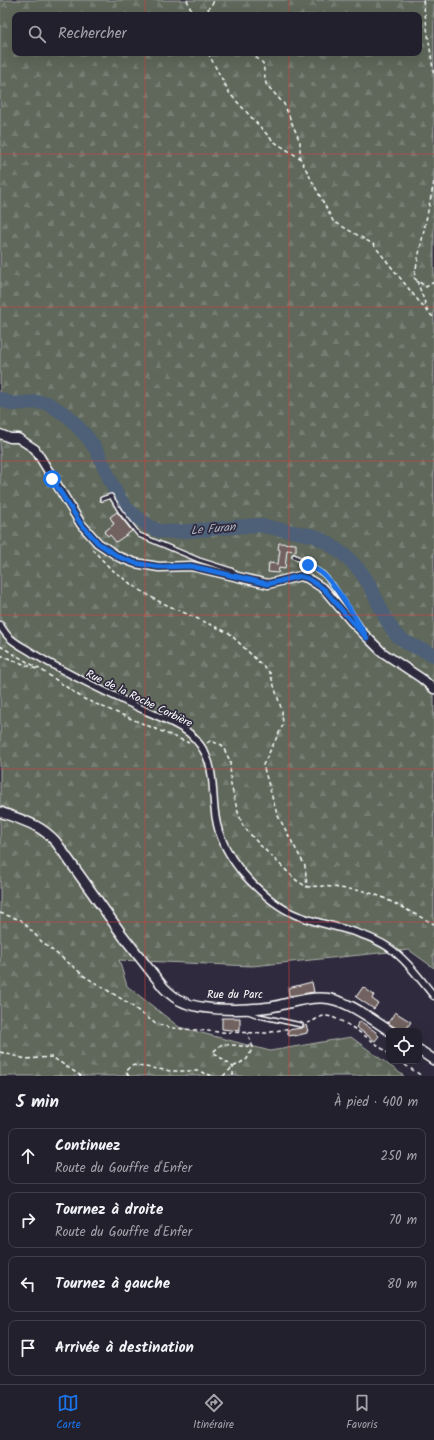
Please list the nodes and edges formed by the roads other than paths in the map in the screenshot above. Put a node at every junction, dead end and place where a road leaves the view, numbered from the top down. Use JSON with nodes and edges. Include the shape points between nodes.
{"nodes":[{"id":1,"x":0,"y":434,"type":"edge"},
{"id":2,"x":102,"y":499,"type":"dead end"},
{"id":3,"x":294,"y":556,"type":"dead end"},
{"id":4,"x":240,"y":577,"type":"junction"},
{"id":5,"x":0,"y":625,"type":"edge"},
{"id":6,"x":367,"y":638,"type":"junction"},
{"id":7,"x":434,"y":689,"type":"edge"},
{"id":8,"x":0,"y":812,"type":"edge"},
{"id":9,"x":434,"y":996,"type":"edge"},
{"id":10,"x":239,"y":1008,"type":"junction"},
{"id":11,"x":301,"y":1025,"type":"dead end"},
{"id":12,"x":386,"y":1028,"type":"edge"},
{"id":13,"x":422,"y":1052,"type":"edge"},
{"id":14,"x":434,"y":1060,"type":"edge"}],
"edges":[{"from":1,"to":4,"type":"street","via":[[18,438],[35,450],[81,524],[98,543],[119,557],[159,567],[191,566]]},
{"from":2,"to":4,"type":"lane","via":[[111,496],[139,535],[199,560],[231,570]]},
{"from":3,"to":6,"type":"lane","via":[[323,574],[332,584]]},
{"from":4,"to":6,"type":"street","via":[[268,584],[300,576],[307,578],[324,589]]},
{"from":5,"to":9,"type":"street","name":"Rue de la Roche Corbière","via":[[10,639],[77,679],[188,732],[201,746],[210,764],[219,831],[226,849],[252,884],[275,904],[296,915],[370,938],[388,948],[406,962]]},
{"from":6,"to":7,"type":"street","via":[[382,652]]},
{"from":8,"to":10,"type":"main road","name":"Rue du Parc","via":[[28,821],[48,834],[171,996],[204,1008]]},
{"from":10,"to":11,"type":"lane","via":[[259,1016]]},
{"from":10,"to":12,"type":"main road","name":"Rue du Parc","via":[[272,1006],[323,997],[341,1002]]},
{"from":13,"to":14,"type":"main road"}]}
